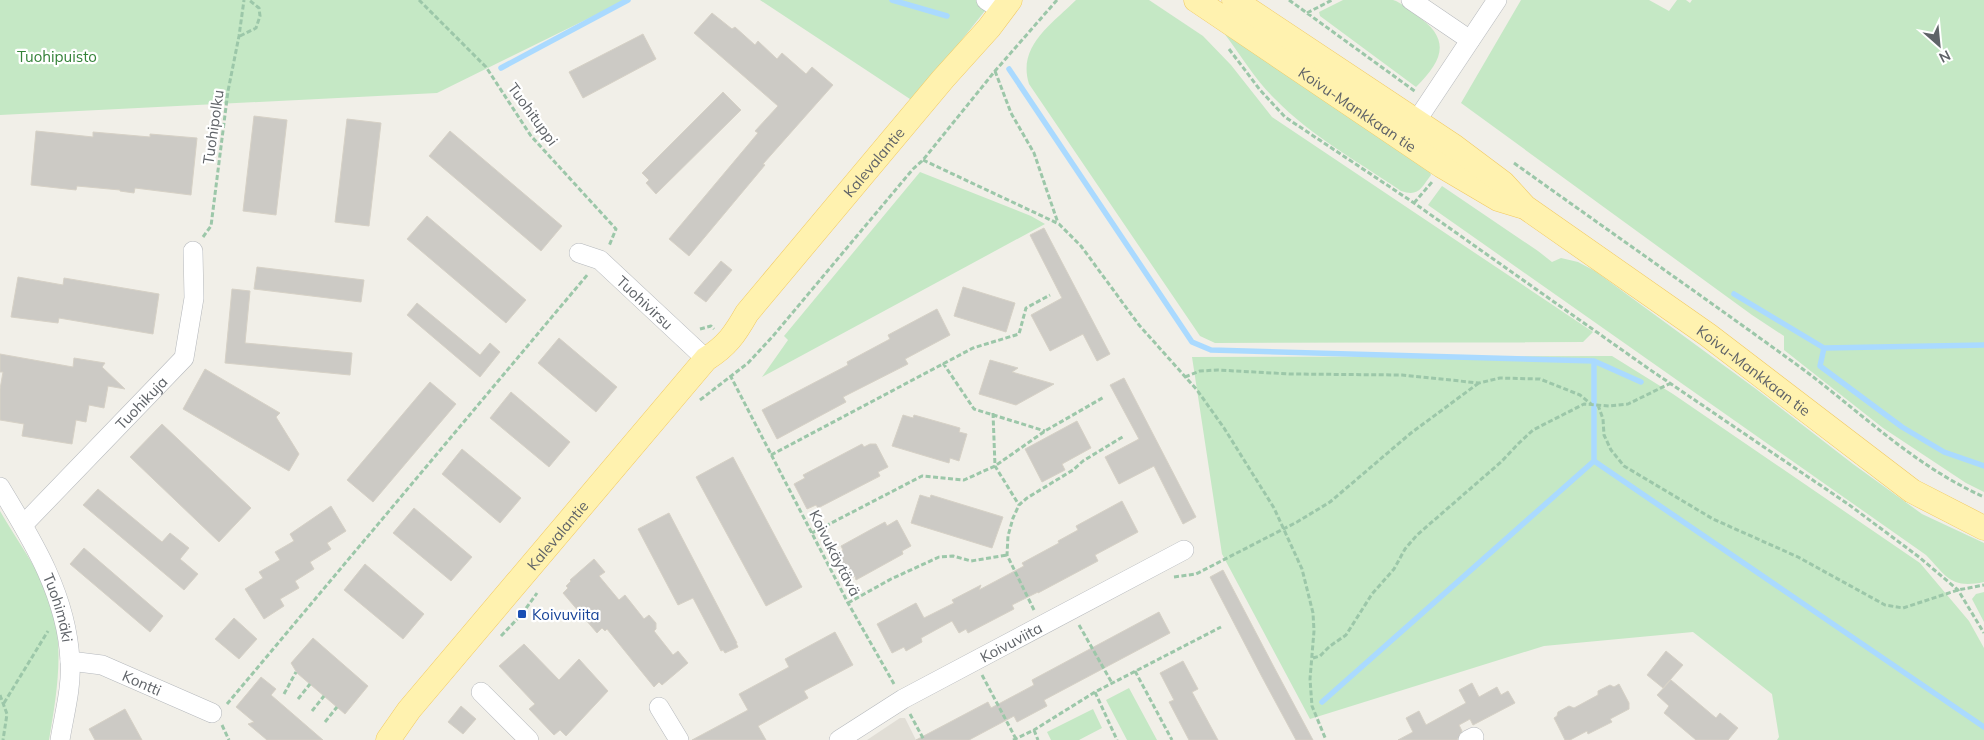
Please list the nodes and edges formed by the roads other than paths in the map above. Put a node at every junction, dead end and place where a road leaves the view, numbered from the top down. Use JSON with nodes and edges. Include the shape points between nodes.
{"nodes":[{"id":1,"x":1196,"y":0,"type":"edge"},
{"id":2,"x":1234,"y":0,"type":"edge"},
{"id":3,"x":1497,"y":0,"type":"edge"},
{"id":4,"x":1416,"y":2,"type":"edge"},
{"id":5,"x":1004,"y":3,"type":"edge"},
{"id":6,"x":1470,"y":40,"type":"junction"},
{"id":7,"x":1423,"y":111,"type":"junction"},
{"id":8,"x":1403,"y":142,"type":"junction"},
{"id":9,"x":1525,"y":207,"type":"junction"},
{"id":10,"x":193,"y":252,"type":"road end"},
{"id":11,"x":579,"y":253,"type":"dead end"},
{"id":12,"x":706,"y":359,"type":"junction"},
{"id":13,"x":0,"y":487,"type":"edge"},
{"id":14,"x":23,"y":525,"type":"junction"},
{"id":15,"x":1984,"y":528,"type":"edge"},
{"id":16,"x":1184,"y":550,"type":"dead end"},
{"id":17,"x":70,"y":661,"type":"junction"},
{"id":18,"x":481,"y":692,"type":"dead end"},
{"id":19,"x":659,"y":707,"type":"dead end"},
{"id":20,"x":409,"y":710,"type":"junction"},
{"id":21,"x":218,"y":714,"type":"road end"},
{"id":22,"x":60,"y":740,"type":"edge"},
{"id":23,"x":375,"y":740,"type":"edge"},
{"id":24,"x":388,"y":740,"type":"edge"},
{"id":25,"x":529,"y":740,"type":"edge"},
{"id":26,"x":679,"y":740,"type":"edge"},
{"id":27,"x":839,"y":740,"type":"edge"}],
"edges":[{"from":1,"to":8,"type":"main road","name":"Koivu-Mankkaan tie"},
{"from":2,"to":7,"type":"main road","name":"Koivu-Mankkaan tie"},
{"from":3,"to":6,"type":"street"},
{"from":4,"to":6,"type":"street"},
{"from":5,"to":12,"type":"main road","name":"Kalevalantie","via":[[747,313],[736,333]]},
{"from":6,"to":7,"type":"street"},
{"from":7,"to":8,"type":"street"},
{"from":7,"to":9,"type":"main road","name":"Koivu-Mankkaan tie"},
{"from":8,"to":9,"type":"main road","name":"Koivu-Mankkaan tie","via":[[1498,199]]},
{"from":9,"to":15,"type":"main road","name":"Koivu-Mankkaan tie","via":[[1708,335],[1912,491]]},
{"from":10,"to":14,"type":"street","name":"Tuohikuja","via":[[194,298],[184,358]]},
{"from":11,"to":12,"type":"street","name":"Tuohivirsu","via":[[604,253]]},
{"from":12,"to":20,"type":"main road","name":"Kalevalantie"},
{"from":13,"to":14,"type":"street","name":"Tuohimäki"},
{"from":14,"to":17,"type":"street","name":"Tuohimäki","via":[[51,578],[62,608]]},
{"from":16,"to":27,"type":"street","name":"Koivuviita","via":[[903,699]]},
{"from":17,"to":21,"type":"street","name":"Kontti","via":[[102,665]]},
{"from":17,"to":22,"type":"street","name":"Tuohimäki"},
{"from":18,"to":25,"type":"street"},
{"from":19,"to":26,"type":"street"},
{"from":20,"to":23,"type":"main road","name":"Kalevalantie"},
{"from":20,"to":24,"type":"main road","name":"Kalevalantie"}]}
